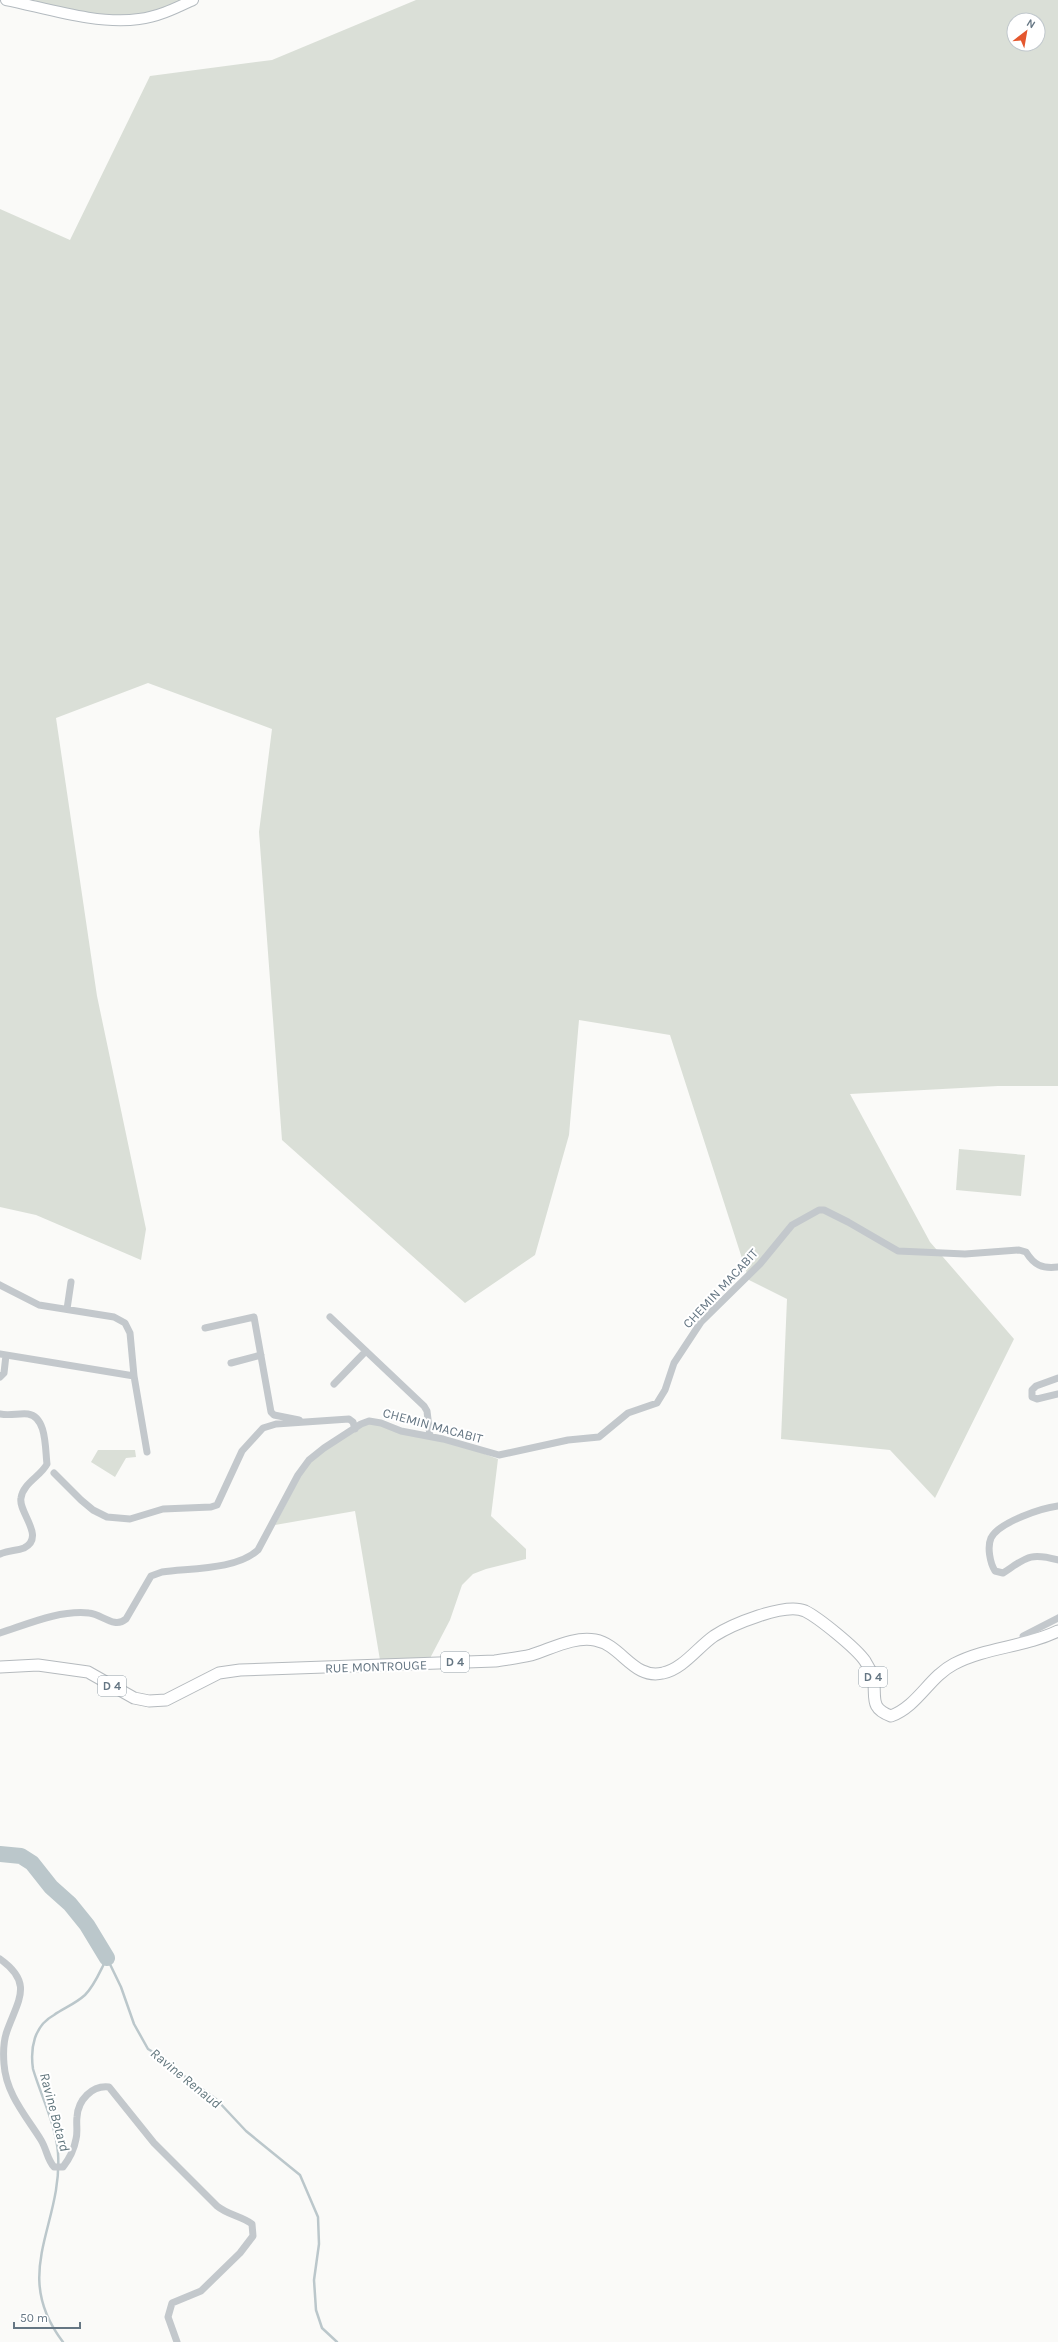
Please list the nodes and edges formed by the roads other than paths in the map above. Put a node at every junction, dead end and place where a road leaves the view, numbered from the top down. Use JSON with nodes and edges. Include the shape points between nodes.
{"nodes":[{"id":1,"x":6,"y":0,"type":"edge"},
{"id":2,"x":193,"y":0,"type":"edge"},
{"id":3,"x":1058,"y":1267,"type":"edge"},
{"id":4,"x":70,"y":1282,"type":"dead end"},
{"id":5,"x":0,"y":1285,"type":"edge"},
{"id":6,"x":67,"y":1309,"type":"junction"},
{"id":7,"x":330,"y":1317,"type":"dead end"},
{"id":8,"x":205,"y":1328,"type":"dead end"},
{"id":9,"x":366,"y":1351,"type":"junction"},
{"id":10,"x":3,"y":1354,"type":"edge"},
{"id":11,"x":261,"y":1355,"type":"junction"},
{"id":12,"x":231,"y":1364,"type":"dead end"},
{"id":13,"x":134,"y":1376,"type":"junction"},
{"id":14,"x":0,"y":1377,"type":"edge"},
{"id":15,"x":1058,"y":1378,"type":"edge"},
{"id":16,"x":334,"y":1384,"type":"dead end"},
{"id":17,"x":1058,"y":1394,"type":"edge"},
{"id":18,"x":0,"y":1414,"type":"edge"},
{"id":19,"x":302,"y":1422,"type":"junction"},
{"id":20,"x":355,"y":1429,"type":"junction"},
{"id":21,"x":430,"y":1436,"type":"junction"},
{"id":22,"x":147,"y":1452,"type":"dead end"},
{"id":23,"x":54,"y":1473,"type":"dead end"},
{"id":24,"x":1058,"y":1506,"type":"edge"},
{"id":25,"x":0,"y":1554,"type":"edge"},
{"id":26,"x":1058,"y":1560,"type":"edge"},
{"id":27,"x":1058,"y":1618,"type":"edge"},
{"id":28,"x":1058,"y":1630,"type":"edge"},
{"id":29,"x":0,"y":1633,"type":"edge"},
{"id":30,"x":1024,"y":1642,"type":"junction"},
{"id":31,"x":0,"y":1667,"type":"edge"},
{"id":32,"x":0,"y":1959,"type":"edge"},
{"id":33,"x":177,"y":2342,"type":"edge"}],
"edges":[{"from":1,"to":2,"type":"street","via":[[103,19],[139,20],[170,11]]},
{"from":3,"to":21,"type":"street","name":"CHEMIN MACABIT","via":[[1040,1267],[1032,1262],[1026,1252],[1019,1250],[965,1254],[898,1251],[848,1222],[819,1210],[792,1225],[760,1264],[701,1322],[674,1363],[665,1390],[657,1403],[628,1413],[599,1437],[568,1440],[499,1455]]},
{"from":4,"to":6,"type":"street"},
{"from":5,"to":6,"type":"street","via":[[39,1305]]},
{"from":6,"to":13,"type":"street","via":[[114,1317],[125,1323],[130,1333]]},
{"from":7,"to":9,"type":"street"},
{"from":8,"to":11,"type":"street","via":[[254,1317]]},
{"from":9,"to":16,"type":"street"},
{"from":9,"to":21,"type":"street","via":[[424,1406]]},
{"from":10,"to":13,"type":"street"},
{"from":10,"to":14,"type":"street","via":[[4,1373]]},
{"from":11,"to":12,"type":"street"},
{"from":11,"to":19,"type":"street","via":[[272,1412],[274,1415]]},
{"from":13,"to":22,"type":"street"},
{"from":15,"to":17,"type":"street","via":[[1036,1386],[1032,1390],[1032,1397],[1037,1399]]},
{"from":18,"to":25,"type":"street","via":[[35,1417],[42,1426],[47,1464],[23,1491],[20,1498],[21,1507],[33,1532],[32,1538],[25,1548]]},
{"from":19,"to":20,"type":"street","via":[[349,1420],[353,1422]]},
{"from":19,"to":23,"type":"street","via":[[276,1424],[263,1428],[254,1436],[242,1451],[222,1498],[211,1508],[162,1509],[130,1519],[107,1517],[87,1505]]},
{"from":20,"to":21,"type":"street","name":"CHEMIN MACABIT","via":[[369,1421],[401,1431]]},
{"from":20,"to":29,"type":"street","name":"CHEMIN MACABIT","via":[[309,1460],[298,1475],[258,1550],[250,1557],[234,1563],[162,1572],[151,1576],[126,1620],[122,1622],[111,1622],[91,1613],[80,1613],[54,1616]]},
{"from":24,"to":26,"type":"street","via":[[1020,1517],[998,1530],[992,1537],[990,1546],[992,1565],[995,1571],[1003,1573],[1036,1555]]},
{"from":27,"to":30,"type":"street","via":[[1023,1636]]},
{"from":28,"to":30,"type":"main road","name":"RUE MONTROUGE","number":"D 4","via":[[1044,1638]]},
{"from":30,"to":31,"type":"main road","name":"RUE MONTROUGE","number":"D 4","via":[[966,1658],[952,1665],[912,1704],[901,1713],[891,1716],[876,1707],[873,1676],[864,1660],[816,1617],[796,1608],[781,1609],[730,1628],[714,1636],[677,1667],[664,1673],[652,1674],[639,1671],[608,1645],[596,1640],[581,1639],[530,1655],[495,1661],[240,1670],[219,1673],[166,1700],[148,1701],[134,1698],[88,1672],[38,1666]]},
{"from":32,"to":33,"type":"street","via":[[15,1974],[22,1991],[20,2004],[7,2032],[3,2048],[4,2066],[14,2100],[42,2142],[48,2160],[54,2168],[63,2167],[71,2157],[80,2104],[100,2086],[110,2087],[154,2143],[217,2206],[226,2214],[252,2224],[253,2236],[201,2291],[172,2303],[168,2316]]}]}
